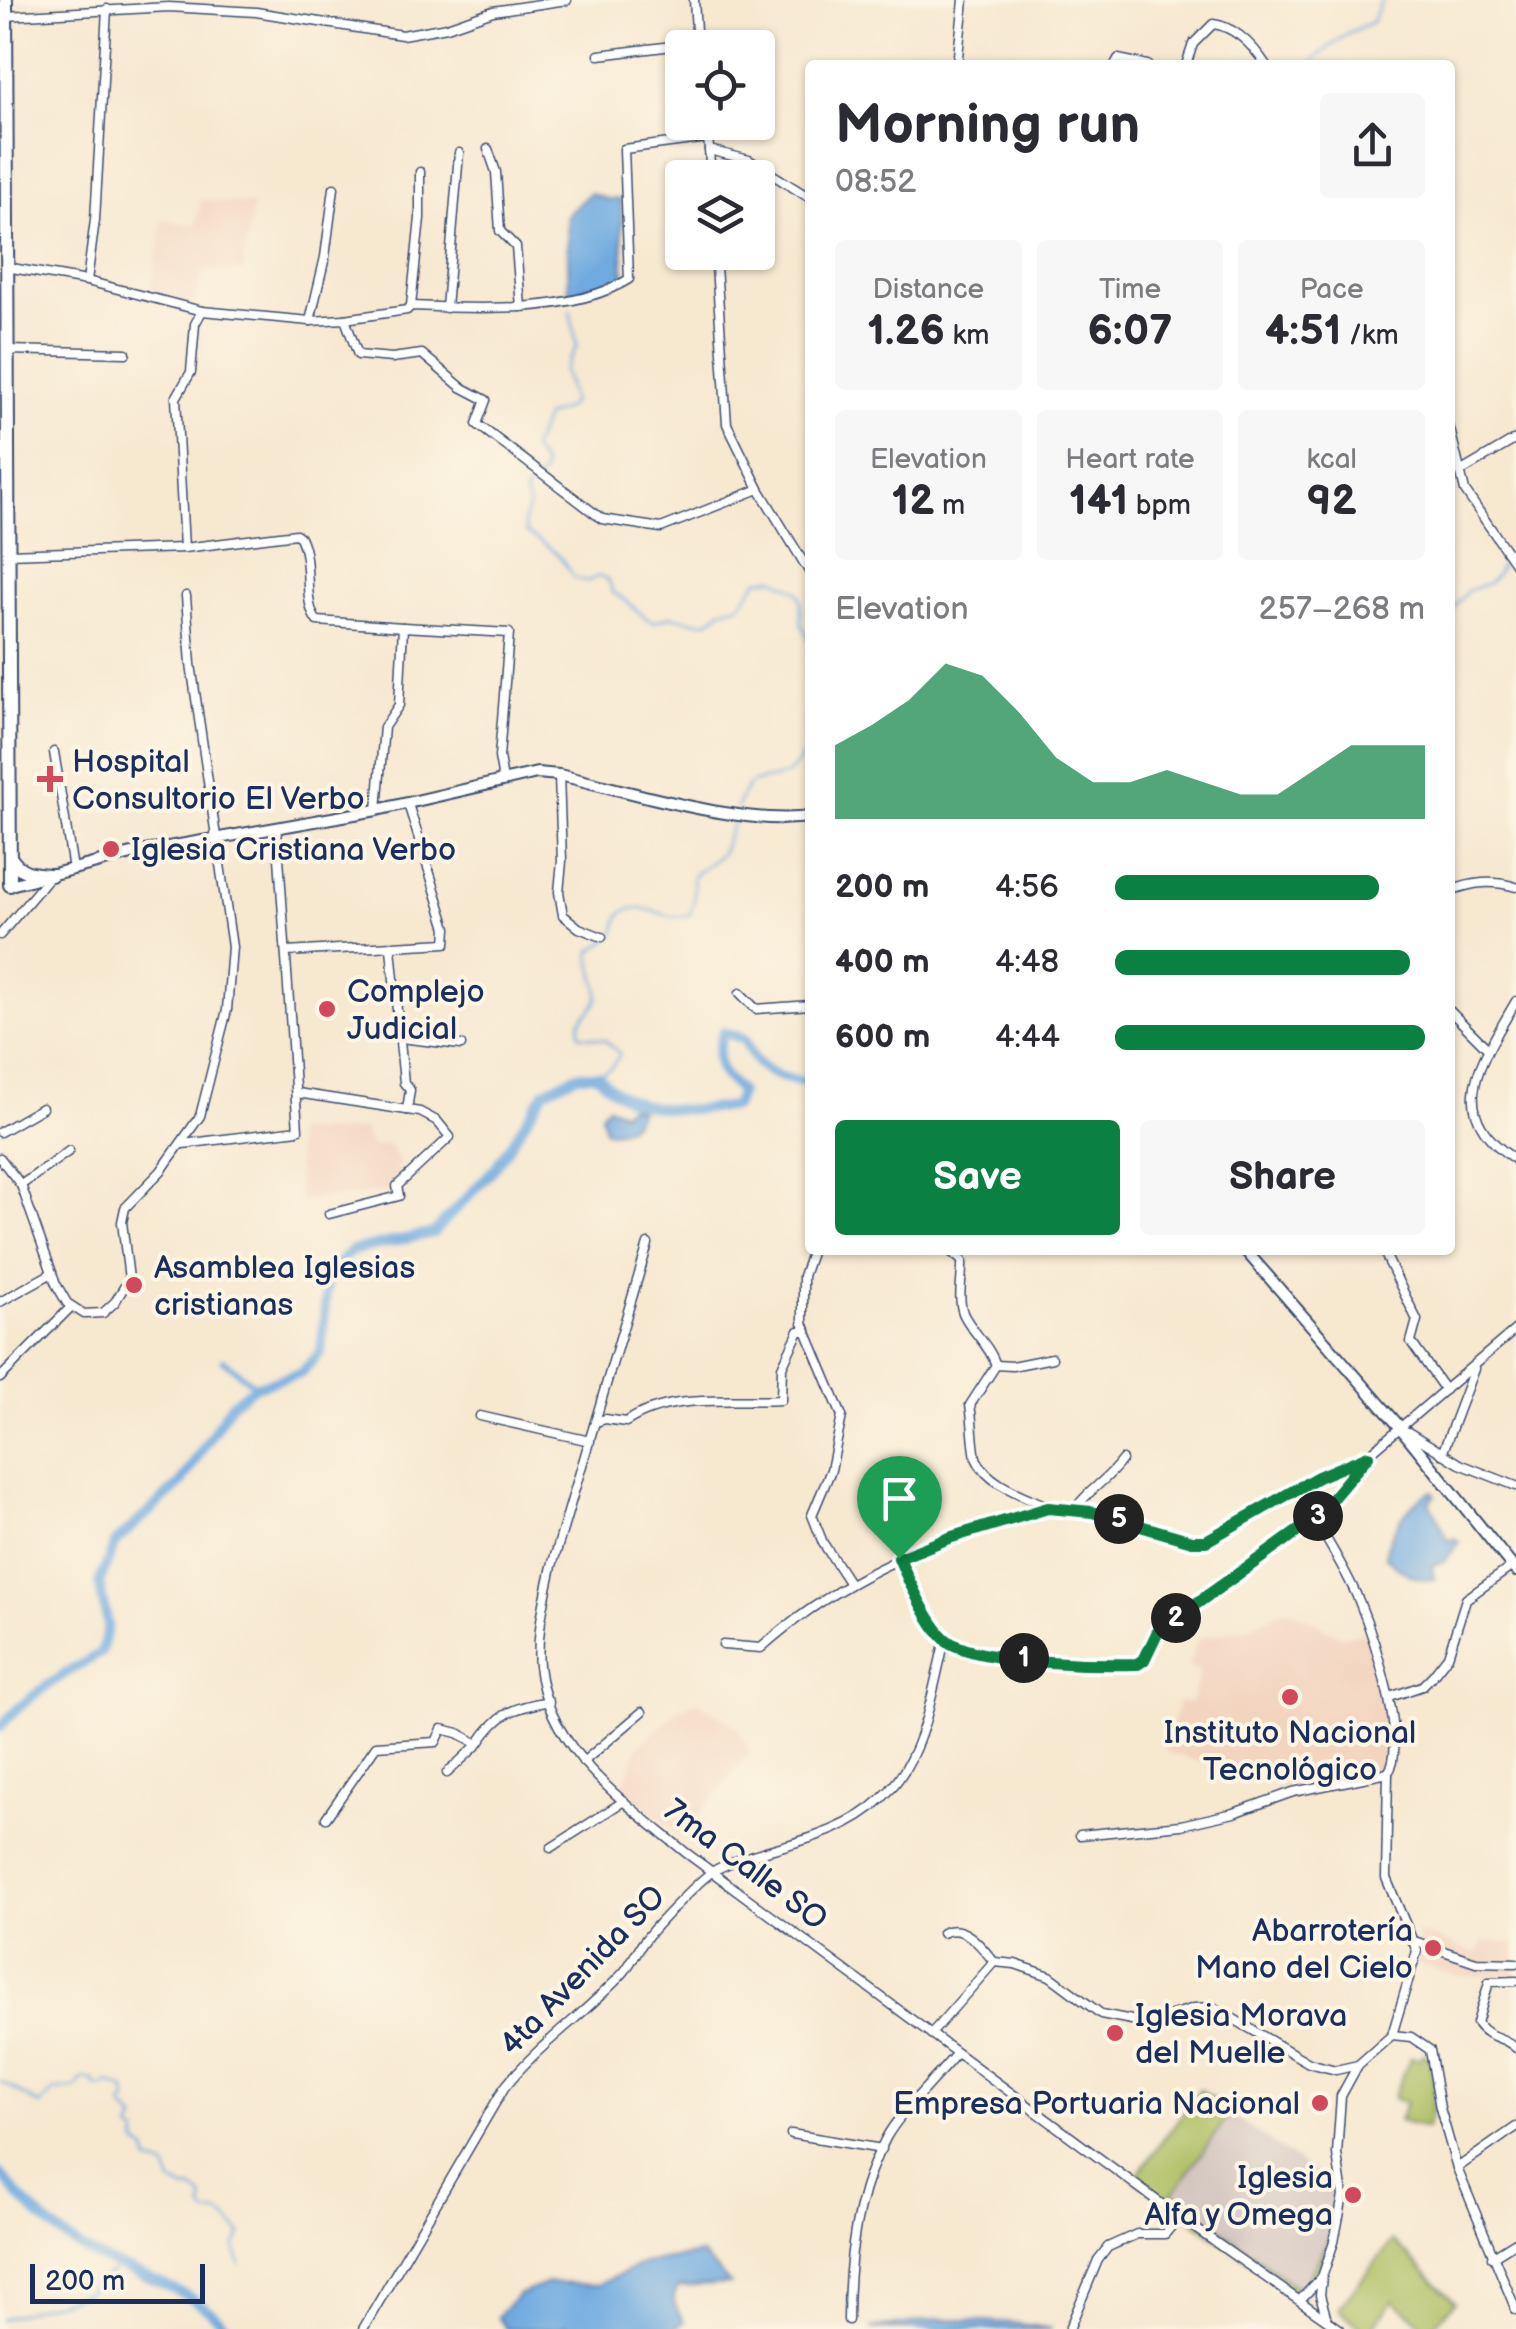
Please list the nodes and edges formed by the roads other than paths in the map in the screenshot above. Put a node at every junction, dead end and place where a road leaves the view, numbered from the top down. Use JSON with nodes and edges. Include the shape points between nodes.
{"nodes":[{"id":1,"x":6,"y":0,"type":"edge"},
{"id":2,"x":566,"y":0,"type":"edge"},
{"id":3,"x":694,"y":0,"type":"edge"},
{"id":4,"x":964,"y":0,"type":"edge"},
{"id":5,"x":169,"y":3,"type":"edge"},
{"id":6,"x":107,"y":9,"type":"junction"},
{"id":7,"x":6,"y":16,"type":"junction"},
{"id":8,"x":696,"y":30,"type":"edge"},
{"id":9,"x":665,"y":48,"type":"edge"},
{"id":10,"x":599,"y":55,"type":"dead end"},
{"id":11,"x":2,"y":60,"type":"edge"},
{"id":12,"x":958,"y":60,"type":"edge"},
{"id":13,"x":1188,"y":60,"type":"edge"},
{"id":14,"x":1261,"y":60,"type":"edge"},
{"id":15,"x":693,"y":140,"type":"edge"},
{"id":16,"x":708,"y":140,"type":"edge"},
{"id":17,"x":488,"y":149,"type":"dead end"},
{"id":18,"x":709,"y":150,"type":"junction"},
{"id":19,"x":459,"y":153,"type":"dead end"},
{"id":20,"x":709,"y":160,"type":"edge"},
{"id":21,"x":3,"y":169,"type":"edge"},
{"id":22,"x":420,"y":172,"type":"dead end"},
{"id":23,"x":334,"y":188,"type":"dead end"},
{"id":24,"x":805,"y":195,"type":"edge"},
{"id":25,"x":717,"y":270,"type":"edge"},
{"id":26,"x":4,"y":274,"type":"edge"},
{"id":27,"x":87,"y":282,"type":"junction"},
{"id":28,"x":411,"y":306,"type":"junction"},
{"id":29,"x":520,"y":307,"type":"junction"},
{"id":30,"x":446,"y":308,"type":"junction"},
{"id":31,"x":202,"y":312,"type":"junction"},
{"id":32,"x":345,"y":320,"type":"junction"},
{"id":33,"x":310,"y":321,"type":"junction"},
{"id":34,"x":126,"y":353,"type":"dead end"},
{"id":35,"x":4,"y":357,"type":"edge"},
{"id":36,"x":1516,"y":439,"type":"edge"},
{"id":37,"x":1455,"y":450,"type":"edge"},
{"id":38,"x":1460,"y":472,"type":"junction"},
{"id":39,"x":759,"y":489,"type":"junction"},
{"id":40,"x":184,"y":548,"type":"junction"},
{"id":41,"x":8,"y":554,"type":"junction"},
{"id":42,"x":805,"y":564,"type":"edge"},
{"id":43,"x":1516,"y":566,"type":"edge"},
{"id":44,"x":186,"y":596,"type":"dead end"},
{"id":45,"x":4,"y":598,"type":"edge"},
{"id":46,"x":403,"y":626,"type":"junction"},
{"id":47,"x":4,"y":690,"type":"edge"},
{"id":48,"x":54,"y":752,"type":"dead end"},
{"id":49,"x":558,"y":775,"type":"junction"},
{"id":50,"x":503,"y":780,"type":"junction"},
{"id":51,"x":5,"y":784,"type":"edge"},
{"id":52,"x":408,"y":804,"type":"junction"},
{"id":53,"x":377,"y":810,"type":"junction"},
{"id":54,"x":805,"y":818,"type":"edge"},
{"id":55,"x":276,"y":829,"type":"junction"},
{"id":56,"x":214,"y":838,"type":"junction"},
{"id":57,"x":9,"y":854,"type":"junction"},
{"id":58,"x":74,"y":869,"type":"junction"},
{"id":59,"x":52,"y":876,"type":"junction"},
{"id":60,"x":3,"y":882,"type":"edge"},
{"id":61,"x":1516,"y":887,"type":"edge"},
{"id":62,"x":1455,"y":890,"type":"edge"},
{"id":63,"x":0,"y":935,"type":"edge"},
{"id":64,"x":602,"y":938,"type":"dead end"},
{"id":65,"x":390,"y":948,"type":"junction"},
{"id":66,"x":286,"y":952,"type":"junction"},
{"id":67,"x":740,"y":992,"type":"dead end"},
{"id":68,"x":1516,"y":1001,"type":"edge"},
{"id":69,"x":805,"y":1005,"type":"edge"},
{"id":70,"x":1455,"y":1016,"type":"edge"},
{"id":71,"x":400,"y":1038,"type":"junction"},
{"id":72,"x":460,"y":1045,"type":"dead end"},
{"id":73,"x":1488,"y":1048,"type":"junction"},
{"id":74,"x":297,"y":1094,"type":"junction"},
{"id":75,"x":42,"y":1108,"type":"dead end"},
{"id":76,"x":407,"y":1110,"type":"junction"},
{"id":77,"x":0,"y":1132,"type":"edge"},
{"id":78,"x":183,"y":1144,"type":"junction"},
{"id":79,"x":70,"y":1151,"type":"dead end"},
{"id":80,"x":0,"y":1158,"type":"edge"},
{"id":81,"x":1516,"y":1160,"type":"edge"},
{"id":82,"x":21,"y":1185,"type":"junction"},
{"id":83,"x":330,"y":1214,"type":"dead end"},
{"id":84,"x":648,"y":1244,"type":"dead end"},
{"id":85,"x":810,"y":1255,"type":"edge"},
{"id":86,"x":954,"y":1255,"type":"edge"},
{"id":87,"x":1249,"y":1255,"type":"edge"},
{"id":88,"x":1385,"y":1255,"type":"edge"},
{"id":89,"x":52,"y":1273,"type":"junction"},
{"id":90,"x":0,"y":1302,"type":"edge"},
{"id":91,"x":71,"y":1307,"type":"junction"},
{"id":92,"x":1516,"y":1329,"type":"edge"},
{"id":93,"x":806,"y":1330,"type":"junction"},
{"id":94,"x":1052,"y":1358,"type":"dead end"},
{"id":95,"x":996,"y":1365,"type":"junction"},
{"id":96,"x":1474,"y":1367,"type":"junction"},
{"id":97,"x":0,"y":1378,"type":"edge"},
{"id":98,"x":1445,"y":1390,"type":"junction"},
{"id":99,"x":480,"y":1416,"type":"dead end"},
{"id":100,"x":596,"y":1422,"type":"junction"},
{"id":101,"x":1400,"y":1426,"type":"junction"},
{"id":102,"x":590,"y":1441,"type":"junction"},
{"id":103,"x":1442,"y":1454,"type":"junction"},
{"id":104,"x":1368,"y":1456,"type":"junction"},
{"id":105,"x":1122,"y":1460,"type":"dead end"},
{"id":106,"x":1516,"y":1486,"type":"edge"},
{"id":107,"x":1048,"y":1508,"type":"junction"},
{"id":108,"x":1075,"y":1510,"type":"junction"},
{"id":109,"x":1315,"y":1519,"type":"junction"},
{"id":110,"x":899,"y":1558,"type":"junction"},
{"id":111,"x":1514,"y":1569,"type":"edge"},
{"id":112,"x":850,"y":1584,"type":"junction"},
{"id":113,"x":946,"y":1639,"type":"junction"},
{"id":114,"x":723,"y":1645,"type":"dead end"},
{"id":115,"x":1390,"y":1698,"type":"junction"},
{"id":116,"x":549,"y":1701,"type":"junction"},
{"id":117,"x":642,"y":1712,"type":"dead end"},
{"id":118,"x":478,"y":1744,"type":"junction"},
{"id":119,"x":583,"y":1762,"type":"junction"},
{"id":120,"x":447,"y":1773,"type":"dead end"},
{"id":121,"x":1388,"y":1773,"type":"junction"},
{"id":122,"x":624,"y":1801,"type":"junction"},
{"id":123,"x":326,"y":1818,"type":"dead end"},
{"id":124,"x":1080,"y":1835,"type":"dead end"},
{"id":125,"x":550,"y":1848,"type":"dead end"},
{"id":126,"x":712,"y":1871,"type":"junction"},
{"id":127,"x":942,"y":1932,"type":"dead end"},
{"id":128,"x":1414,"y":1941,"type":"junction"},
{"id":129,"x":994,"y":1962,"type":"junction"},
{"id":130,"x":1516,"y":1963,"type":"edge"},
{"id":131,"x":1516,"y":1981,"type":"edge"},
{"id":132,"x":1400,"y":2013,"type":"junction"},
{"id":133,"x":931,"y":2034,"type":"junction"},
{"id":134,"x":1392,"y":2035,"type":"junction"},
{"id":135,"x":1411,"y":2037,"type":"junction"},
{"id":136,"x":1516,"y":2048,"type":"edge"},
{"id":137,"x":956,"y":2054,"type":"junction"},
{"id":138,"x":1358,"y":2065,"type":"junction"},
{"id":139,"x":1336,"y":2070,"type":"junction"},
{"id":140,"x":1346,"y":2083,"type":"junction"},
{"id":141,"x":1516,"y":2127,"type":"edge"},
{"id":142,"x":791,"y":2134,"type":"dead end"},
{"id":143,"x":882,"y":2149,"type":"junction"},
{"id":144,"x":1457,"y":2168,"type":"junction"},
{"id":145,"x":1179,"y":2217,"type":"junction"},
{"id":146,"x":1516,"y":2242,"type":"edge"},
{"id":147,"x":1492,"y":2257,"type":"junction"},
{"id":148,"x":1322,"y":2277,"type":"junction"},
{"id":149,"x":1300,"y":2300,"type":"junction"},
{"id":150,"x":1516,"y":2310,"type":"edge"},
{"id":151,"x":1326,"y":2316,"type":"junction"},
{"id":152,"x":848,"y":2320,"type":"dead end"},
{"id":153,"x":1070,"y":2327,"type":"edge"},
{"id":154,"x":363,"y":2329,"type":"edge"},
{"id":155,"x":1340,"y":2329,"type":"edge"}],
"edges":[{"from":1,"to":7,"type":"highway"},
{"from":2,"to":5,"type":"street","via":[[402,35]]},
{"from":3,"to":8,"type":"street"},
{"from":4,"to":12,"type":"street"},
{"from":5,"to":6,"type":"street"},
{"from":6,"to":7,"type":"street"},
{"from":6,"to":27,"type":"street"},
{"from":7,"to":11,"type":"highway"},
{"from":9,"to":10,"type":"street"},
{"from":11,"to":21,"type":"highway"},
{"from":13,"to":14,"type":"street","via":[[1213,24],[1238,34]]},
{"from":15,"to":29,"type":"street","via":[[624,149],[628,280],[586,296]]},
{"from":16,"to":18,"type":"street"},
{"from":17,"to":29,"type":"street","via":[[500,231],[516,247]]},
{"from":18,"to":20,"type":"street"},
{"from":18,"to":24,"type":"street","via":[[749,160]]},
{"from":19,"to":30,"type":"street"},
{"from":21,"to":26,"type":"highway"},
{"from":22,"to":28,"type":"street"},
{"from":23,"to":33,"type":"street"},
{"from":25,"to":39,"type":"street","via":[[727,424]]},
{"from":26,"to":27,"type":"street"},
{"from":26,"to":35,"type":"highway"},
{"from":27,"to":31,"type":"street"},
{"from":28,"to":30,"type":"street"},
{"from":28,"to":32,"type":"street"},
{"from":29,"to":30,"type":"street"},
{"from":31,"to":33,"type":"street"},
{"from":31,"to":40,"type":"street","via":[[191,372],[176,398]]},
{"from":32,"to":33,"type":"street"},
{"from":32,"to":39,"type":"street","via":[[358,355],[422,354],[486,400],[477,424],[602,519],[661,528]]},
{"from":34,"to":35,"type":"street"},
{"from":35,"to":41,"type":"highway"},
{"from":36,"to":38,"type":"street"},
{"from":37,"to":38,"type":"street"},
{"from":38,"to":43,"type":"street","via":[[1472,503]]},
{"from":39,"to":42,"type":"street"},
{"from":40,"to":41,"type":"street"},
{"from":40,"to":46,"type":"street","via":[[296,534],[307,556],[317,621]]},
{"from":41,"to":45,"type":"highway"},
{"from":44,"to":56,"type":"street"},
{"from":45,"to":47,"type":"highway"},
{"from":46,"to":50,"type":"street","via":[[509,633],[498,757]]},
{"from":46,"to":53,"type":"street","via":[[399,705],[384,727]]},
{"from":47,"to":51,"type":"highway"},
{"from":48,"to":58,"type":"street"},
{"from":49,"to":50,"type":"main road"},
{"from":49,"to":54,"type":"main road","via":[[716,811]]},
{"from":49,"to":64,"type":"street","via":[[563,915]]},
{"from":50,"to":52,"type":"main road"},
{"from":51,"to":57,"type":"highway"},
{"from":52,"to":53,"type":"main road"},
{"from":52,"to":65,"type":"street","via":[[448,939]]},
{"from":53,"to":55,"type":"main road"},
{"from":55,"to":56,"type":"main road"},
{"from":55,"to":66,"type":"street"},
{"from":56,"to":58,"type":"main road"},
{"from":56,"to":78,"type":"street","via":[[232,948],[230,988],[200,1116]]},
{"from":57,"to":59,"type":"highway","via":[[21,870]]},
{"from":57,"to":60,"type":"highway"},
{"from":58,"to":59,"type":"main road"},
{"from":59,"to":60,"type":"main road"},
{"from":59,"to":63,"type":"street"},
{"from":61,"to":62,"type":"street","via":[[1471,883]]},
{"from":65,"to":66,"type":"street"},
{"from":65,"to":71,"type":"street"},
{"from":66,"to":74,"type":"street"},
{"from":67,"to":69,"type":"street","via":[[756,1009]]},
{"from":68,"to":73,"type":"street"},
{"from":70,"to":73,"type":"street"},
{"from":71,"to":72,"type":"street"},
{"from":71,"to":76,"type":"street"},
{"from":73,"to":81,"type":"street","via":[[1473,1111],[1480,1129]]},
{"from":74,"to":76,"type":"street"},
{"from":74,"to":78,"type":"street","via":[[298,1130]]},
{"from":75,"to":77,"type":"street"},
{"from":76,"to":83,"type":"street","via":[[437,1122],[450,1137],[396,1186],[399,1196]]},
{"from":78,"to":91,"type":"street","via":[[124,1208],[128,1279],[115,1302],[94,1315]]},
{"from":79,"to":82,"type":"street"},
{"from":80,"to":82,"type":"street"},
{"from":82,"to":89,"type":"street"},
{"from":84,"to":100,"type":"street","name":"7ma Calle SO"},
{"from":85,"to":93,"type":"street","via":[[801,1306]]},
{"from":86,"to":95,"type":"street","via":[[962,1261],[965,1316]]},
{"from":87,"to":101,"type":"main road"},
{"from":88,"to":98,"type":"street","via":[[1417,1320],[1410,1342]]},
{"from":89,"to":90,"type":"street"},
{"from":89,"to":91,"type":"street"},
{"from":91,"to":97,"type":"street"},
{"from":92,"to":96,"type":"street"},
{"from":93,"to":100,"type":"street","via":[[798,1330],[782,1367],[782,1400],[700,1401],[639,1413],[626,1422]]},
{"from":93,"to":112,"type":"street","via":[[842,1416],[831,1470],[812,1515]]},
{"from":94,"to":95,"type":"street"},
{"from":95,"to":107,"type":"street","via":[[970,1406],[976,1459],[992,1479]]},
{"from":96,"to":98,"type":"street"},
{"from":96,"to":103,"type":"street"},
{"from":98,"to":101,"type":"street"},
{"from":99,"to":102,"type":"street"},
{"from":100,"to":102,"type":"street","name":"7ma Calle SO"},
{"from":101,"to":103,"type":"street"},
{"from":101,"to":104,"type":"street"},
{"from":101,"to":111,"type":"main road"},
{"from":102,"to":116,"type":"street","name":"7ma Calle SO","via":[[541,1616],[540,1668]]},
{"from":103,"to":106,"type":"street"},
{"from":104,"to":108,"type":"street","via":[[1199,1542]]},
{"from":104,"to":109,"type":"street"},
{"from":105,"to":108,"type":"street"},
{"from":107,"to":108,"type":"street"},
{"from":107,"to":110,"type":"street"},
{"from":109,"to":113,"type":"street","via":[[1158,1631],[1138,1664],[972,1653]]},
{"from":109,"to":115,"type":"street","via":[[1360,1602]]},
{"from":110,"to":112,"type":"street"},
{"from":110,"to":113,"type":"street"},
{"from":111,"to":115,"type":"street","via":[[1466,1599],[1448,1656],[1433,1675]]},
{"from":112,"to":114,"type":"street","via":[[799,1614],[760,1648]]},
{"from":113,"to":126,"type":"street","name":"4ta Avenida SO","via":[[916,1754],[882,1798],[844,1825]]},
{"from":115,"to":121,"type":"street","via":[[1396,1762]]},
{"from":116,"to":118,"type":"street","via":[[513,1708]]},
{"from":116,"to":119,"type":"street","name":"7ma Calle SO"},
{"from":117,"to":119,"type":"street"},
{"from":118,"to":120,"type":"street"},
{"from":118,"to":123,"type":"street","via":[[442,1729],[436,1742],[376,1746]]},
{"from":119,"to":122,"type":"street","name":"7ma Calle SO"},
{"from":121,"to":124,"type":"street","via":[[1181,1825]]},
{"from":121,"to":128,"type":"street","via":[[1386,1878]]},
{"from":122,"to":125,"type":"street"},
{"from":122,"to":126,"type":"street","name":"7ma Calle SO"},
{"from":126,"to":133,"type":"street","name":"7ma Calle SO"},
{"from":126,"to":154,"type":"street","name":"4ta Avenida SO","via":[[650,1934],[626,1969],[504,2088]]},
{"from":127,"to":129,"type":"street","via":[[960,1931]]},
{"from":128,"to":130,"type":"street","via":[[1476,1962]]},
{"from":128,"to":132,"type":"street","via":[[1416,1963]]},
{"from":129,"to":133,"type":"street"},
{"from":129,"to":139,"type":"street","via":[[1050,1976],[1095,2011],[1137,2022],[1213,2007],[1290,2054]]},
{"from":131,"to":136,"type":"street","via":[[1489,1982],[1477,2023],[1484,2034]]},
{"from":132,"to":134,"type":"street"},
{"from":132,"to":135,"type":"street"},
{"from":133,"to":137,"type":"street","name":"7ma Calle SO"},
{"from":134,"to":135,"type":"street"},
{"from":134,"to":138,"type":"street"},
{"from":135,"to":144,"type":"street","via":[[1434,2058]]},
{"from":137,"to":143,"type":"street"},
{"from":137,"to":145,"type":"street","name":"7ma Calle SO"},
{"from":138,"to":139,"type":"street"},
{"from":138,"to":140,"type":"street"},
{"from":139,"to":140,"type":"street"},
{"from":140,"to":148,"type":"street","via":[[1338,2140],[1342,2196]]},
{"from":141,"to":144,"type":"street"},
{"from":142,"to":143,"type":"street"},
{"from":143,"to":152,"type":"street","via":[[853,2242]]},
{"from":144,"to":147,"type":"street"},
{"from":145,"to":149,"type":"street","name":"7ma Calle SO"},
{"from":145,"to":153,"type":"street","via":[[1165,2234],[1137,2234],[1108,2247]]},
{"from":146,"to":147,"type":"street"},
{"from":147,"to":150,"type":"street"},
{"from":148,"to":149,"type":"street"},
{"from":148,"to":151,"type":"street"},
{"from":149,"to":151,"type":"street","name":"7ma Calle SO"},
{"from":151,"to":155,"type":"street","name":"7ma Calle SO"}]}
